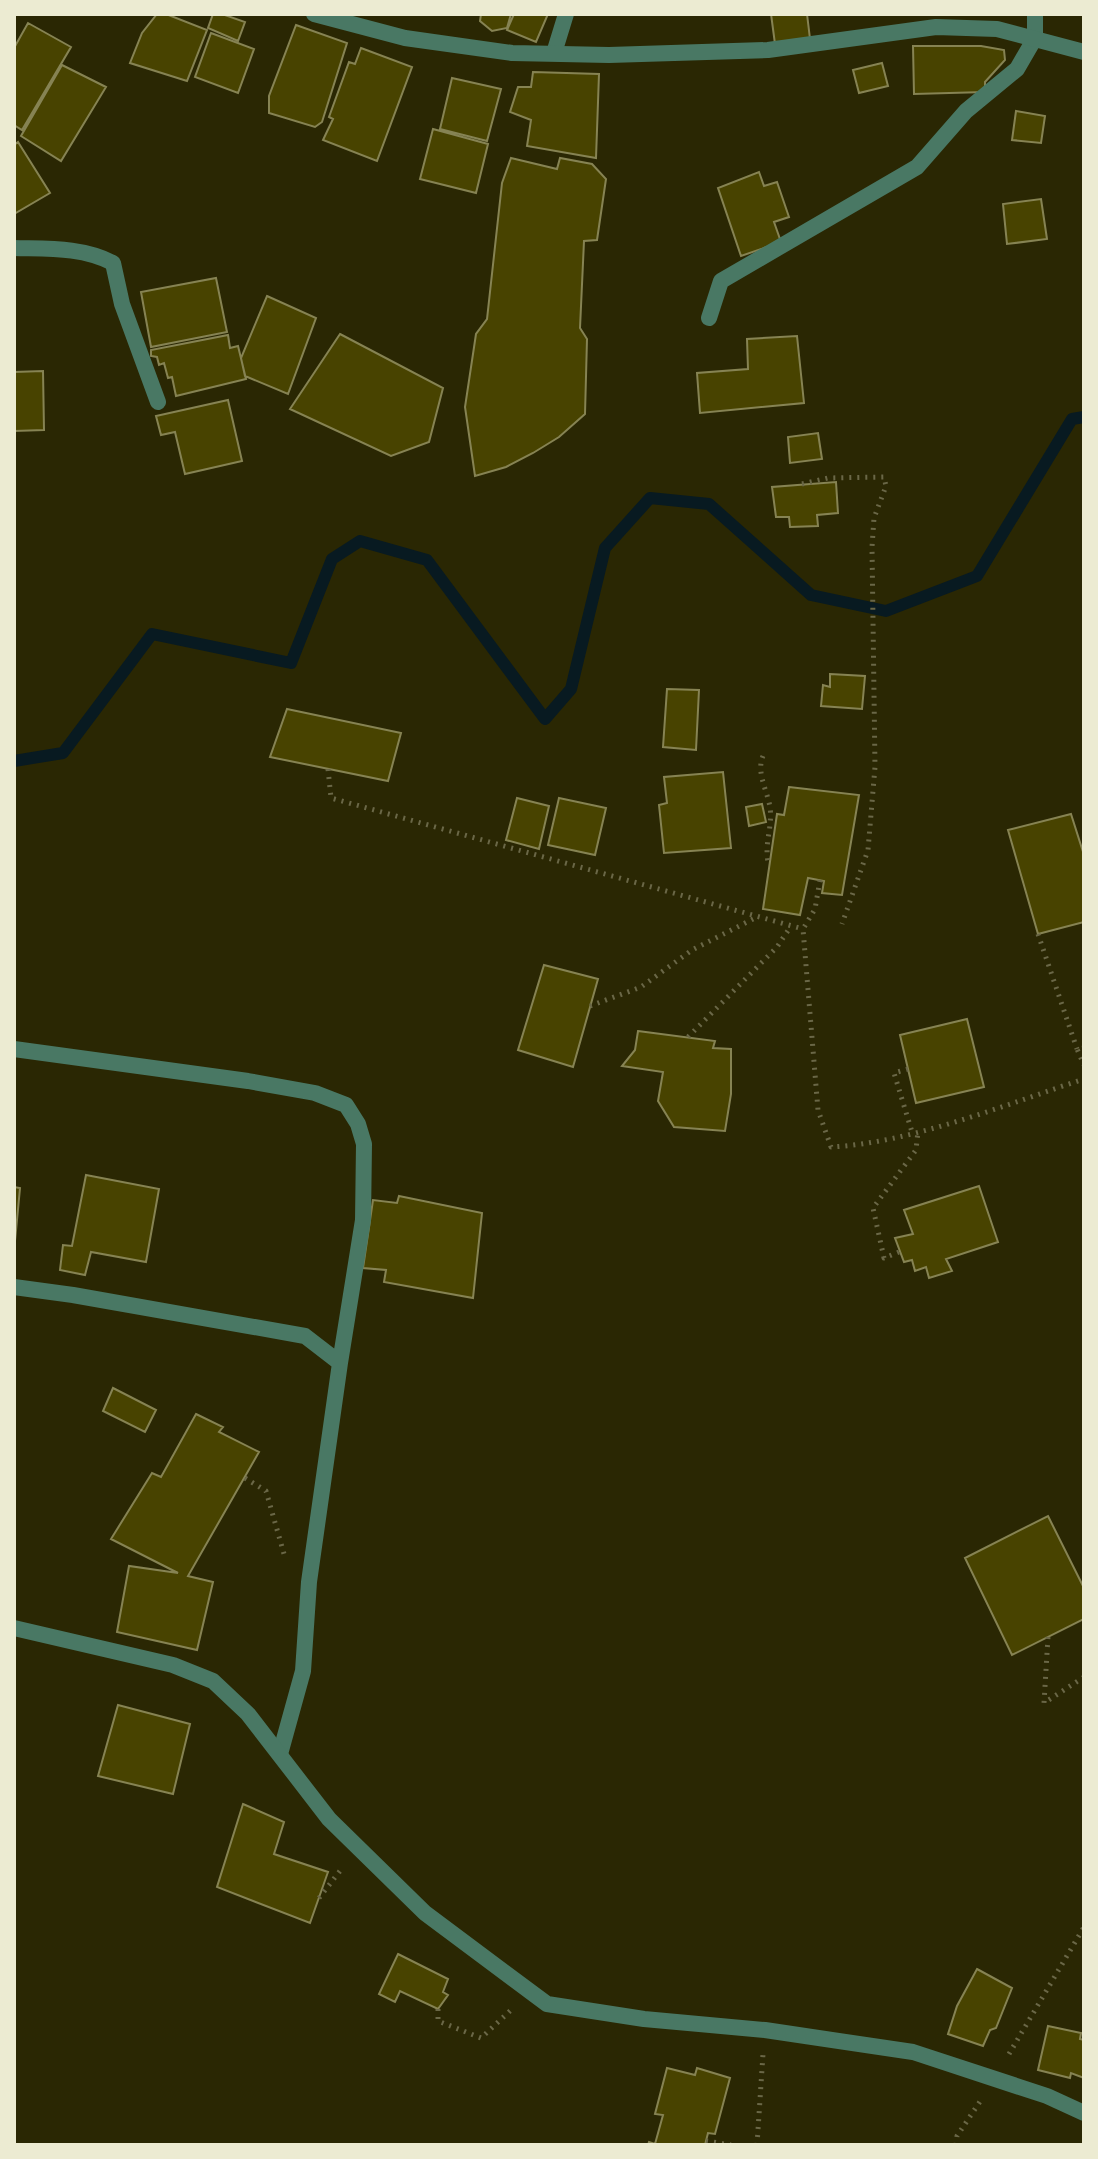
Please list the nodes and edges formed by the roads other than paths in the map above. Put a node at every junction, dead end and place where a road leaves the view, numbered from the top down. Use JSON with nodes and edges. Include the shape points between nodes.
{"nodes":[{"id":1,"x":314,"y":14,"type":"edge"},
{"id":2,"x":566,"y":14,"type":"edge"},
{"id":3,"x":1035,"y":14,"type":"edge"},
{"id":4,"x":1035,"y":38,"type":"junction"},
{"id":5,"x":1084,"y":52,"type":"edge"},
{"id":6,"x":554,"y":53,"type":"junction"},
{"id":7,"x":14,"y":248,"type":"edge"},
{"id":8,"x":709,"y":318,"type":"dead end"},
{"id":9,"x":158,"y":402,"type":"dead end"},
{"id":10,"x":14,"y":1049,"type":"edge"},
{"id":11,"x":14,"y":1287,"type":"edge"},
{"id":12,"x":340,"y":1363,"type":"junction"},
{"id":13,"x":14,"y":1628,"type":"edge"},
{"id":14,"x":280,"y":1754,"type":"junction"},
{"id":15,"x":1084,"y":2113,"type":"edge"}],
"edges":[{"from":1,"to":6,"type":"street","via":[[405,38],[512,53]]},
{"from":2,"to":6,"type":"street"},
{"from":3,"to":4,"type":"street"},
{"from":4,"to":5,"type":"street"},
{"from":4,"to":6,"type":"street","via":[[997,29],[936,27],[768,50]]},
{"from":4,"to":8,"type":"street","via":[[1017,69],[966,111],[917,167],[721,281]]},
{"from":7,"to":9,"type":"street","via":[[95,254],[113,263],[122,304]]},
{"from":10,"to":12,"type":"street","via":[[248,1081],[315,1093],[346,1105],[364,1144],[363,1220]]},
{"from":11,"to":12,"type":"street","via":[[305,1336]]},
{"from":12,"to":14,"type":"street","via":[[309,1587],[303,1671]]},
{"from":13,"to":14,"type":"street","via":[[173,1665],[213,1681]]},
{"from":14,"to":15,"type":"street","via":[[329,1819],[425,1913],[547,2004],[913,2052]]}]}
